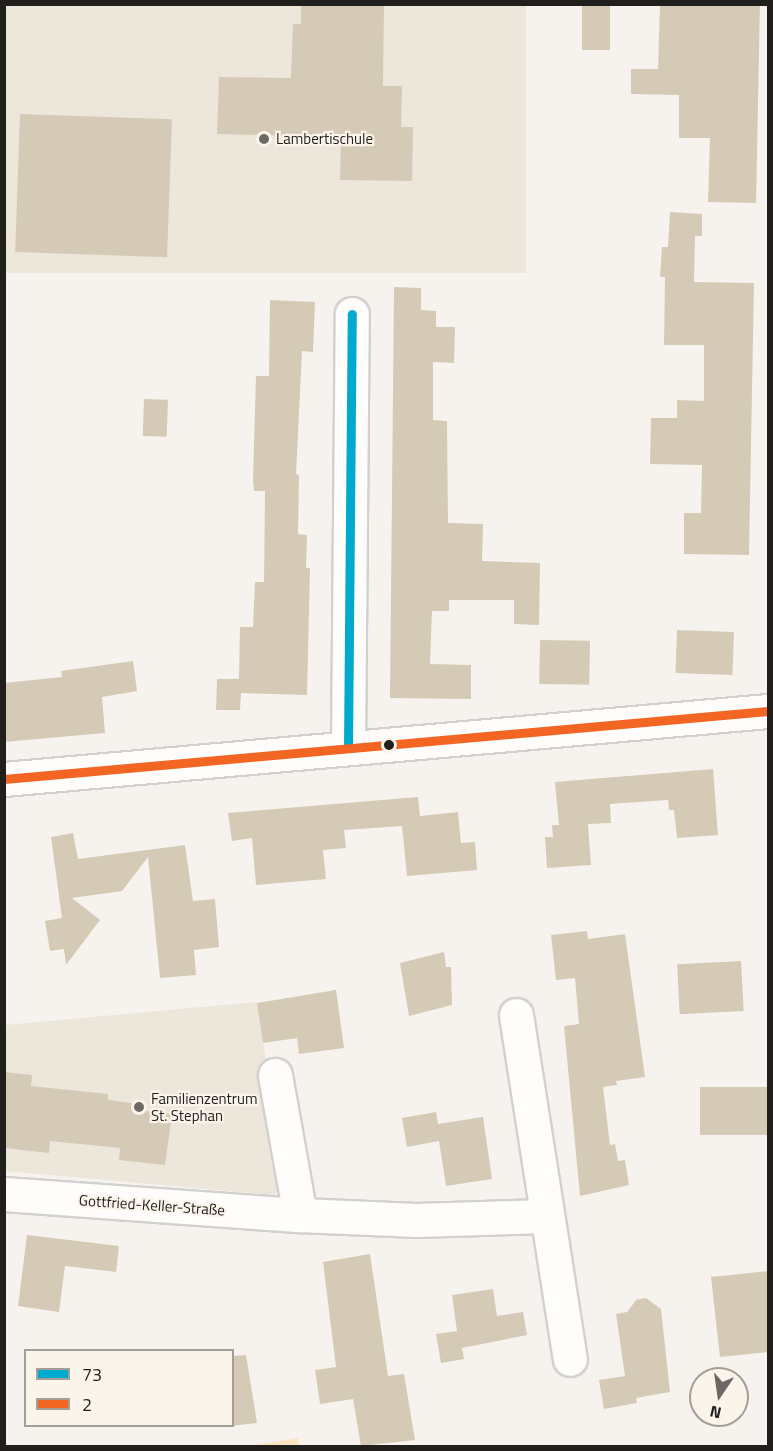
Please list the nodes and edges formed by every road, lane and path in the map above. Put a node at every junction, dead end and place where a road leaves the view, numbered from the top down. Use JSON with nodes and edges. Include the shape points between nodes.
{"nodes":[{"id":1,"x":352,"y":314,"type":"dead end"},
{"id":2,"x":768,"y":711,"type":"edge"},
{"id":3,"x":348,"y":747,"type":"junction"},
{"id":4,"x":4,"y":779,"type":"edge"},
{"id":5,"x":516,"y":1015,"type":"dead end"},
{"id":6,"x":275,"y":1075,"type":"dead end"},
{"id":7,"x":4,"y":1194,"type":"edge"},
{"id":8,"x":300,"y":1215,"type":"junction"},
{"id":9,"x":546,"y":1216,"type":"junction"},
{"id":10,"x":570,"y":1359,"type":"dead end"}],
"edges":[{"from":1,"to":3,"type":"street"},
{"from":2,"to":3,"type":"street"},
{"from":3,"to":4,"type":"street"},
{"from":5,"to":9,"type":"street"},
{"from":6,"to":8,"type":"street"},
{"from":7,"to":8,"type":"street","name":"Gottfried-Keller-Straße"},
{"from":8,"to":9,"type":"street","name":"Gottfried-Keller-Straße","via":[[416,1220]]},
{"from":9,"to":10,"type":"street"}]}
